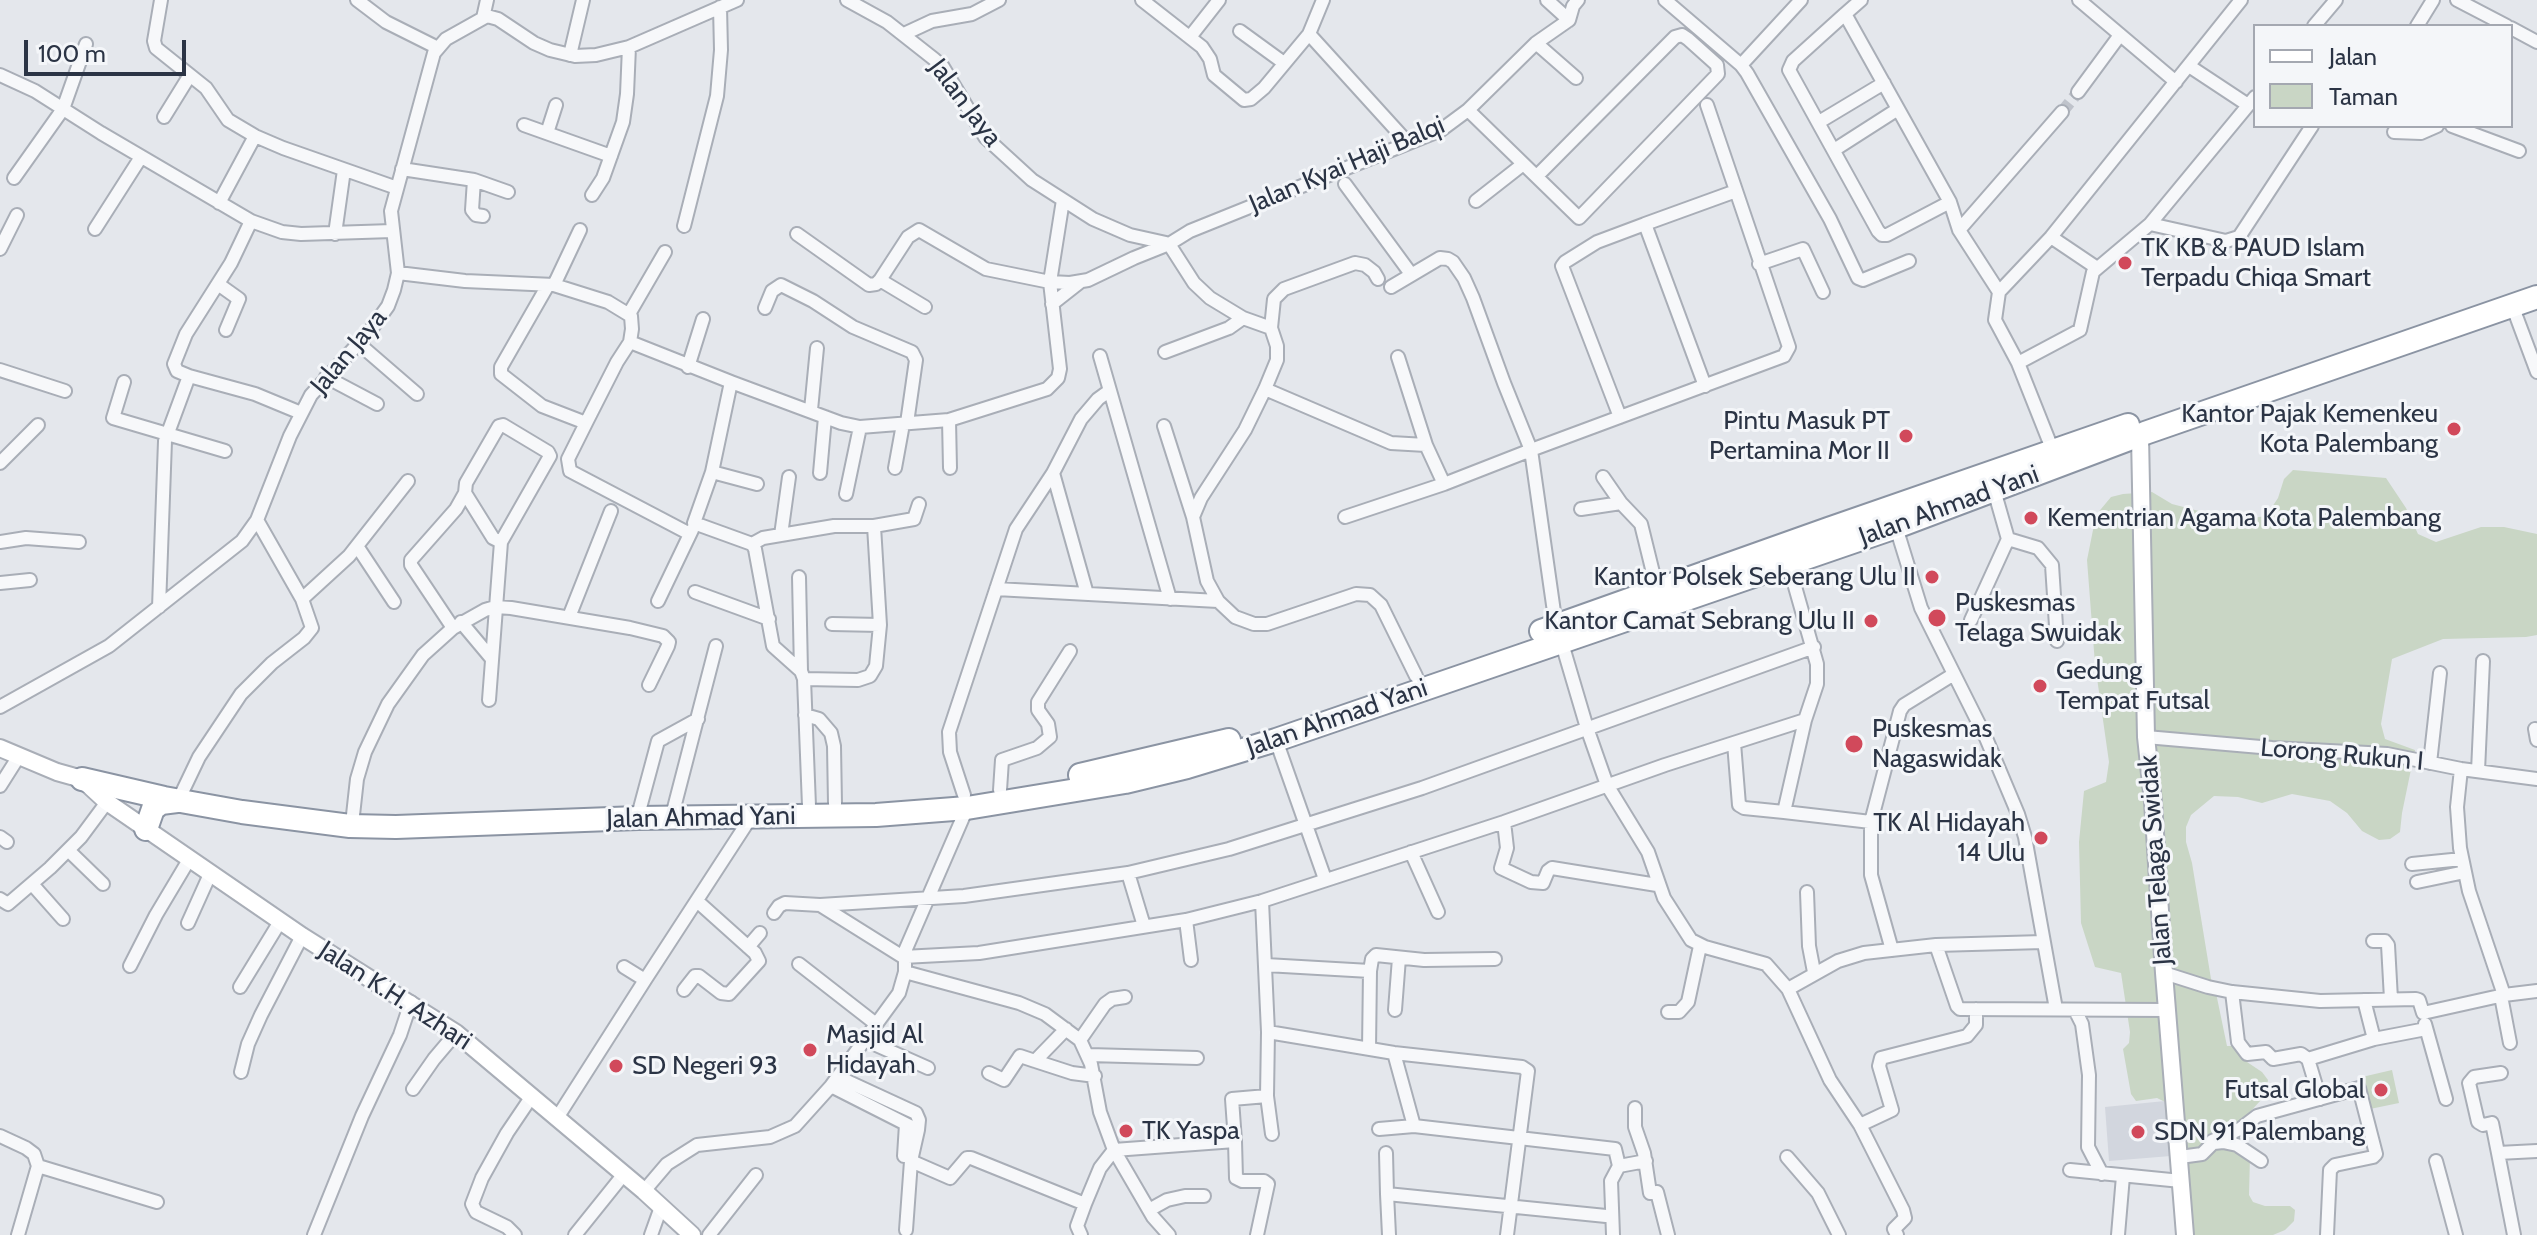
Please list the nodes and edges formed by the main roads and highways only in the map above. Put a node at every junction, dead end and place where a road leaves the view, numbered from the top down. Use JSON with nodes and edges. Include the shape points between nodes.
{"nodes":[{"id":1,"x":2537,"y":284,"type":"edge"},
{"id":2,"x":2537,"y":297,"type":"edge"},
{"id":3,"x":2139,"y":429,"type":"junction"},
{"id":4,"x":1558,"y":633,"type":"junction"},
{"id":5,"x":82,"y":779,"type":"road end"},
{"id":6,"x":181,"y":795,"type":"junction"},
{"id":7,"x":966,"y":802,"type":"junction"},
{"id":8,"x":146,"y":829,"type":"road end"}],
"edges":[{"from":1,"to":3,"type":"highway","name":"Jalan Ahmad Yani"},
{"from":2,"to":3,"type":"highway","name":"Jalan Ahmad Yani"},
{"from":3,"to":4,"type":"highway","name":"Jalan Ahmad Yani","via":[[1896,527]]},
{"from":3,"to":4,"type":"highway","name":"Jalan Ahmad Yani","via":[[2053,451],[1657,589]]},
{"from":4,"to":7,"type":"highway","name":"Jalan Ahmad Yani","via":[[1226,741]]},
{"from":4,"to":7,"type":"highway","name":"Jalan Ahmad Yani","via":[[1202,763],[1125,782]]},
{"from":5,"to":6,"type":"highway","name":"Jalan Ahmad Yani"},
{"from":6,"to":7,"type":"highway","name":"Jalan Ahmad Yani","via":[[394,817]]},
{"from":6,"to":7,"type":"highway","name":"Jalan Ahmad Yani","via":[[350,826],[396,827],[876,815]]},
{"from":6,"to":8,"type":"highway","via":[[153,809]]}]}
